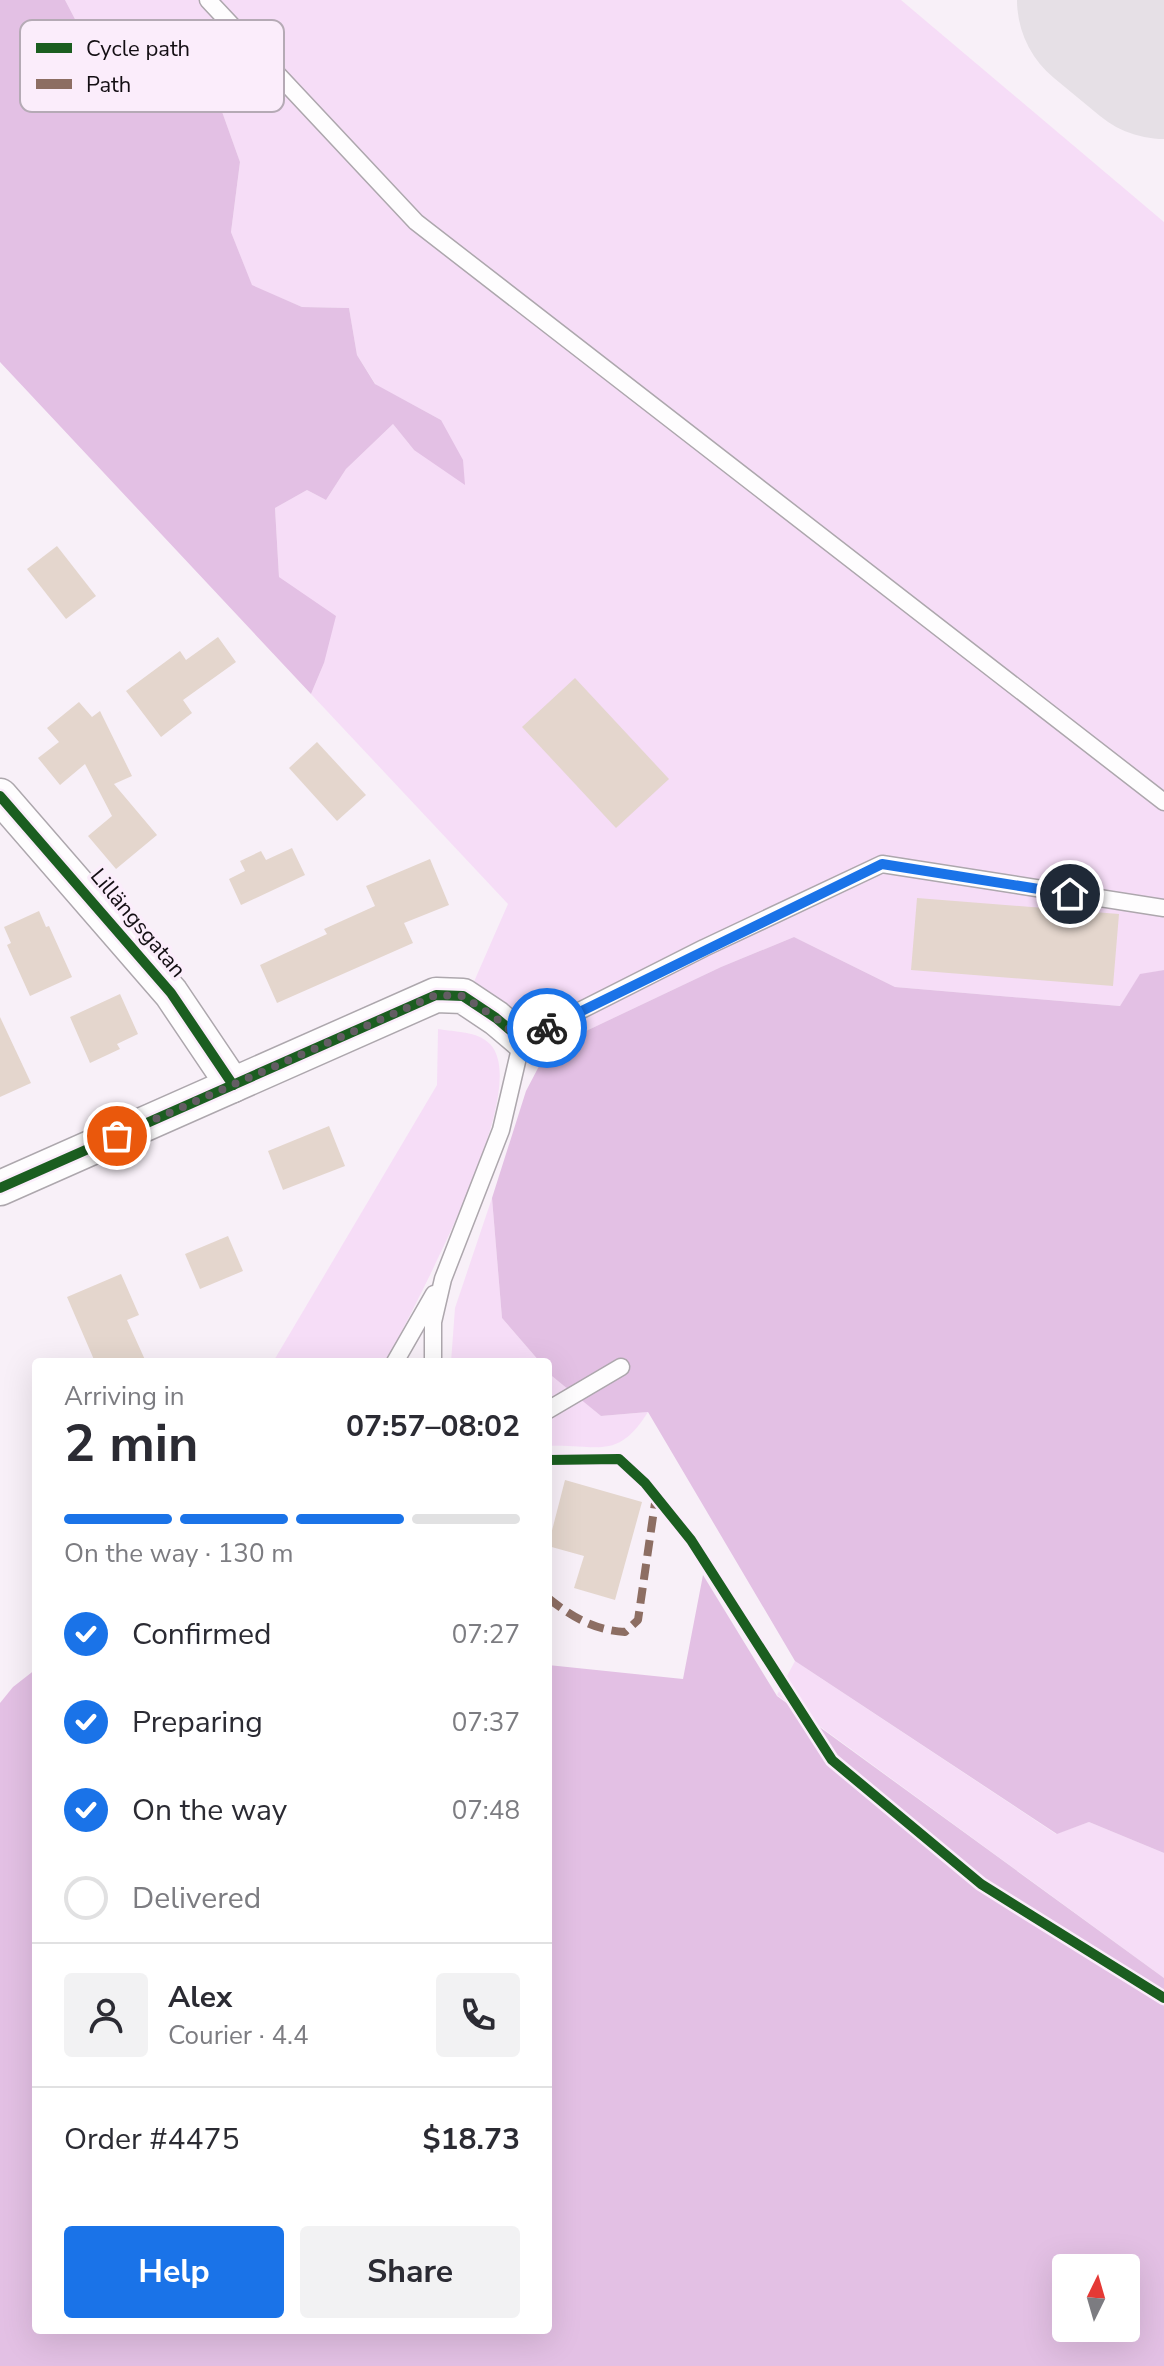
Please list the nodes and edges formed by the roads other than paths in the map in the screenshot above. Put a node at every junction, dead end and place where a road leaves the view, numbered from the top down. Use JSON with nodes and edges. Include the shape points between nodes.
{"nodes":[{"id":1,"x":208,"y":0,"type":"edge"},
{"id":2,"x":227,"y":20,"type":"edge"},
{"id":3,"x":284,"y":81,"type":"edge"},
{"id":4,"x":1,"y":800,"type":"edge"},
{"id":5,"x":1164,"y":802,"type":"edge"},
{"id":6,"x":1164,"y":908,"type":"edge"},
{"id":7,"x":522,"y":1040,"type":"junction"},
{"id":8,"x":233,"y":1085,"type":"junction"},
{"id":9,"x":0,"y":1188,"type":"edge"},
{"id":10,"x":443,"y":1279,"type":"junction"},
{"id":11,"x":397,"y":1358,"type":"edge"},
{"id":12,"x":433,"y":1358,"type":"edge"},
{"id":13,"x":621,"y":1367,"type":"dead end"},
{"id":14,"x":552,"y":1408,"type":"edge"}],
"edges":[{"from":1,"to":2,"type":"lane"},
{"from":3,"to":5,"type":"lane","via":[[416,222]]},
{"from":4,"to":8,"type":"street","name":"Lillängsgatan","via":[[171,993]]},
{"from":6,"to":7,"type":"lane","via":[[882,864]]},
{"from":7,"to":8,"type":"street","via":[[463,996],[436,995]]},
{"from":7,"to":10,"type":"lane","via":[[501,1130]]},
{"from":8,"to":9,"type":"street"},
{"from":10,"to":11,"type":"lane"},
{"from":10,"to":12,"type":"lane","via":[[433,1322]]},
{"from":13,"to":14,"type":"lane"}]}
